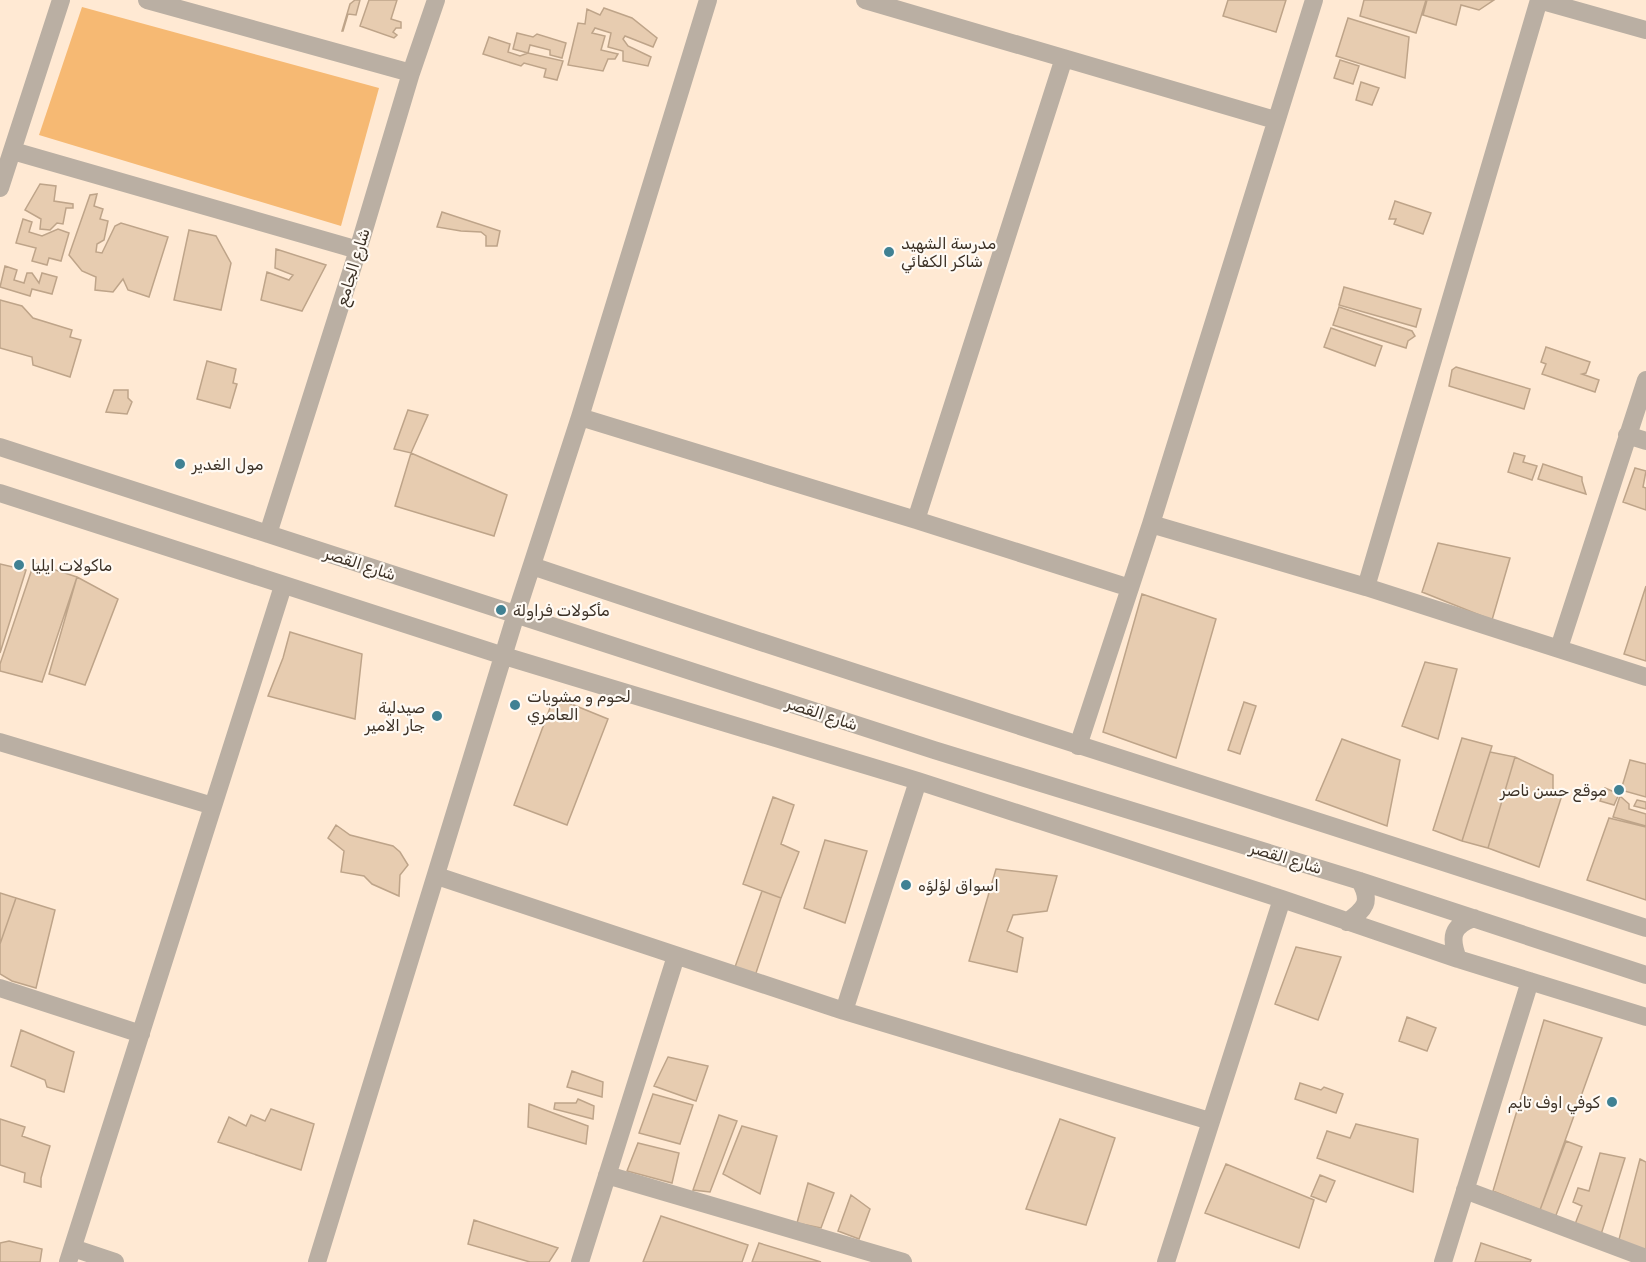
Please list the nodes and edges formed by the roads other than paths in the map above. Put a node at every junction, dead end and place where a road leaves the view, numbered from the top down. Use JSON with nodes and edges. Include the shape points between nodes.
{"nodes":[{"id":1,"x":61,"y":0,"type":"edge"},
{"id":2,"x":147,"y":0,"type":"edge"},
{"id":3,"x":436,"y":0,"type":"edge"},
{"id":4,"x":708,"y":0,"type":"edge"},
{"id":5,"x":865,"y":0,"type":"edge"},
{"id":6,"x":1314,"y":0,"type":"edge"},
{"id":7,"x":1539,"y":0,"type":"edge"},
{"id":8,"x":1646,"y":30,"type":"edge"},
{"id":9,"x":1064,"y":58,"type":"junction"},
{"id":10,"x":411,"y":73,"type":"junction"},
{"id":11,"x":1275,"y":120,"type":"junction"},
{"id":12,"x":13,"y":150,"type":"junction"},
{"id":13,"x":0,"y":188,"type":"edge"},
{"id":14,"x":358,"y":250,"type":"junction"},
{"id":15,"x":1646,"y":380,"type":"edge"},
{"id":16,"x":580,"y":417,"type":"junction"},
{"id":17,"x":1627,"y":435,"type":"junction"},
{"id":18,"x":1646,"y":441,"type":"edge"},
{"id":19,"x":0,"y":447,"type":"edge"},
{"id":20,"x":0,"y":493,"type":"edge"},
{"id":21,"x":916,"y":520,"type":"junction"},
{"id":22,"x":1151,"y":524,"type":"junction"},
{"id":23,"x":268,"y":534,"type":"junction"},
{"id":24,"x":532,"y":566,"type":"junction"},
{"id":25,"x":283,"y":586,"type":"junction"},
{"id":26,"x":1366,"y":587,"type":"junction"},
{"id":27,"x":1130,"y":588,"type":"junction"},
{"id":28,"x":516,"y":614,"type":"junction"},
{"id":29,"x":1559,"y":648,"type":"junction"},
{"id":30,"x":504,"y":656,"type":"junction"},
{"id":31,"x":1646,"y":677,"type":"edge"},
{"id":32,"x":0,"y":742,"type":"edge"},
{"id":33,"x":1078,"y":746,"type":"junction"},
{"id":34,"x":918,"y":781,"type":"junction"},
{"id":35,"x":213,"y":806,"type":"junction"},
{"id":36,"x":436,"y":876,"type":"junction"},
{"id":37,"x":1359,"y":881,"type":"junction"},
{"id":38,"x":1282,"y":899,"type":"junction"},
{"id":39,"x":1474,"y":918,"type":"junction"},
{"id":40,"x":1347,"y":922,"type":"junction"},
{"id":41,"x":1646,"y":928,"type":"edge"},
{"id":42,"x":676,"y":956,"type":"junction"},
{"id":43,"x":1458,"y":959,"type":"junction"},
{"id":44,"x":1646,"y":975,"type":"edge"},
{"id":45,"x":1530,"y":981,"type":"junction"},
{"id":46,"x":0,"y":988,"type":"edge"},
{"id":47,"x":844,"y":1011,"type":"junction"},
{"id":48,"x":1646,"y":1017,"type":"edge"},
{"id":49,"x":141,"y":1034,"type":"junction"},
{"id":50,"x":1210,"y":1121,"type":"junction"},
{"id":51,"x":607,"y":1175,"type":"junction"},
{"id":52,"x":1464,"y":1190,"type":"junction"},
{"id":53,"x":70,"y":1255,"type":"edge"},
{"id":54,"x":1646,"y":1258,"type":"edge"},
{"id":55,"x":115,"y":1262,"type":"edge"},
{"id":56,"x":317,"y":1262,"type":"edge"},
{"id":57,"x":580,"y":1262,"type":"edge"},
{"id":58,"x":903,"y":1262,"type":"edge"},
{"id":59,"x":1166,"y":1262,"type":"edge"},
{"id":60,"x":1443,"y":1262,"type":"edge"}],
"edges":[{"from":1,"to":12,"type":"street"},
{"from":2,"to":10,"type":"street"},
{"from":3,"to":10,"type":"street","name":"شارع الجامع"},
{"from":4,"to":16,"type":"street"},
{"from":5,"to":9,"type":"street"},
{"from":6,"to":11,"type":"street"},
{"from":7,"to":8,"type":"street"},
{"from":7,"to":26,"type":"street"},
{"from":9,"to":11,"type":"street"},
{"from":9,"to":21,"type":"street"},
{"from":10,"to":14,"type":"street","name":"شارع الجامع"},
{"from":11,"to":22,"type":"street"},
{"from":12,"to":13,"type":"street"},
{"from":12,"to":14,"type":"street"},
{"from":14,"to":23,"type":"street","name":"شارع الجامع"},
{"from":15,"to":17,"type":"street"},
{"from":16,"to":21,"type":"street"},
{"from":16,"to":24,"type":"street"},
{"from":17,"to":18,"type":"street"},
{"from":17,"to":29,"type":"street"},
{"from":19,"to":23,"type":"street","name":"شارع القصر"},
{"from":20,"to":25,"type":"street"},
{"from":21,"to":27,"type":"street"},
{"from":22,"to":26,"type":"street"},
{"from":22,"to":27,"type":"street"},
{"from":23,"to":28,"type":"street","name":"شارع القصر"},
{"from":24,"to":28,"type":"street"},
{"from":24,"to":33,"type":"street"},
{"from":25,"to":30,"type":"street"},
{"from":25,"to":35,"type":"street"},
{"from":26,"to":29,"type":"street"},
{"from":27,"to":33,"type":"street"},
{"from":28,"to":30,"type":"street"},
{"from":28,"to":37,"type":"street","name":"شارع القصر","via":[[934,750]]},
{"from":29,"to":31,"type":"street"},
{"from":30,"to":34,"type":"street"},
{"from":30,"to":36,"type":"street"},
{"from":32,"to":35,"type":"street"},
{"from":33,"to":41,"type":"street"},
{"from":34,"to":38,"type":"street"},
{"from":34,"to":47,"type":"street"},
{"from":35,"to":49,"type":"street"},
{"from":36,"to":42,"type":"street"},
{"from":36,"to":56,"type":"street"},
{"from":37,"to":39,"type":"street","name":"شارع القصر"},
{"from":37,"to":40,"type":"street","via":[[1365,890],[1365,905]]},
{"from":38,"to":40,"type":"street"},
{"from":38,"to":50,"type":"street"},
{"from":39,"to":43,"type":"street","via":[[1461,922],[1453,936]]},
{"from":39,"to":44,"type":"street","name":"شارع القصر"},
{"from":40,"to":43,"type":"street"},
{"from":42,"to":47,"type":"street"},
{"from":42,"to":51,"type":"street"},
{"from":43,"to":45,"type":"street"},
{"from":45,"to":48,"type":"street"},
{"from":45,"to":52,"type":"street"},
{"from":46,"to":49,"type":"street"},
{"from":47,"to":50,"type":"street"},
{"from":49,"to":53,"type":"street"},
{"from":50,"to":59,"type":"street"},
{"from":51,"to":57,"type":"street"},
{"from":51,"to":58,"type":"street"},
{"from":52,"to":54,"type":"street"},
{"from":52,"to":60,"type":"street"},
{"from":53,"to":55,"type":"street"}]}
